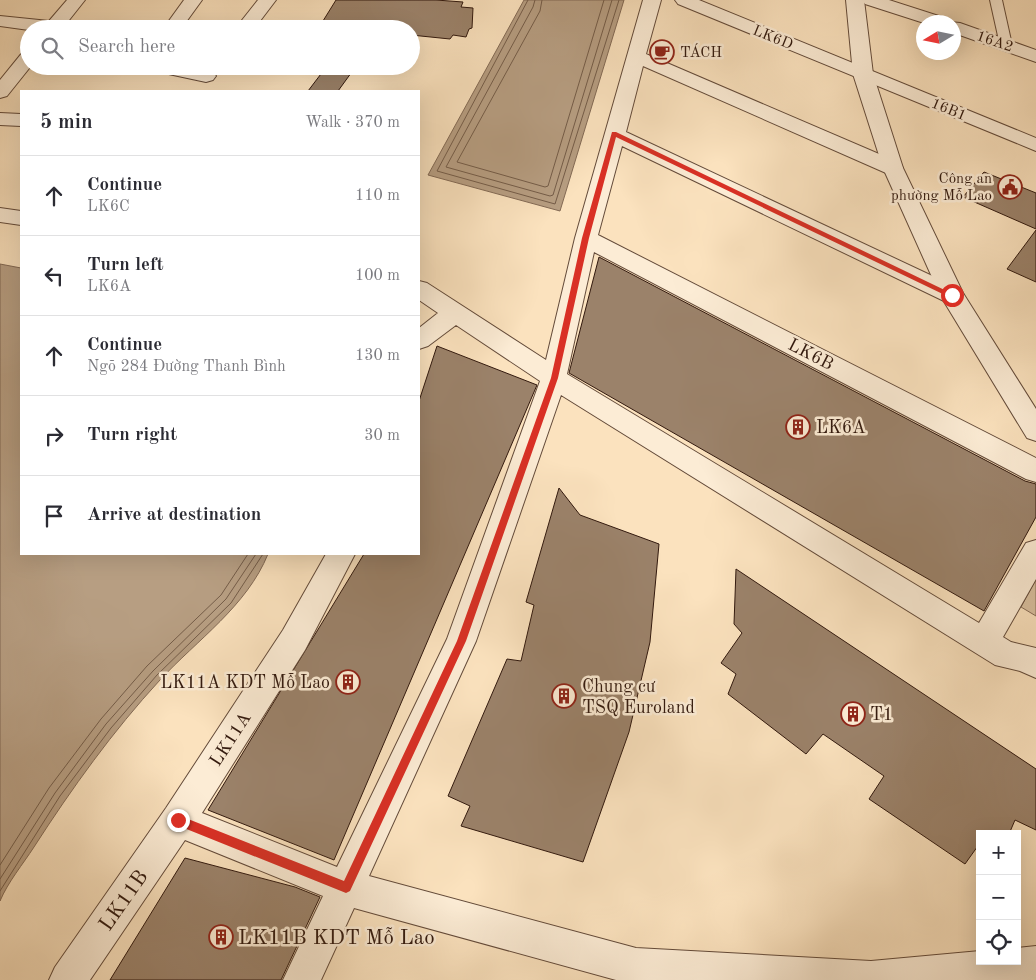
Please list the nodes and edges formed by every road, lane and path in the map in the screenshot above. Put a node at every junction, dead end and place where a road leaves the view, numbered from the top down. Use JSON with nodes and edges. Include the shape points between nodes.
{"nodes":[{"id":1,"x":76,"y":0,"type":"edge"},
{"id":2,"x":194,"y":0,"type":"edge"},
{"id":3,"x":267,"y":0,"type":"edge"},
{"id":4,"x":652,"y":0,"type":"edge"},
{"id":5,"x":684,"y":0,"type":"edge"},
{"id":6,"x":855,"y":0,"type":"edge"},
{"id":7,"x":871,"y":0,"type":"edge"},
{"id":8,"x":996,"y":0,"type":"edge"},
{"id":9,"x":918,"y":15,"type":"edge"},
{"id":10,"x":60,"y":20,"type":"edge"},
{"id":11,"x":179,"y":20,"type":"edge"},
{"id":12,"x":251,"y":20,"type":"edge"},
{"id":13,"x":0,"y":21,"type":"edge"},
{"id":14,"x":20,"y":24,"type":"edge"},
{"id":15,"x":961,"y":29,"type":"edge"},
{"id":16,"x":1006,"y":45,"type":"junction"},
{"id":17,"x":1036,"y":56,"type":"edge"},
{"id":18,"x":636,"y":57,"type":"junction"},
{"id":19,"x":20,"y":68,"type":"edge"},
{"id":20,"x":863,"y":74,"type":"junction"},
{"id":21,"x":207,"y":75,"type":"edge"},
{"id":22,"x":195,"y":90,"type":"edge"},
{"id":23,"x":0,"y":92,"type":"edge"},
{"id":24,"x":0,"y":119,"type":"edge"},
{"id":25,"x":20,"y":120,"type":"edge"},
{"id":26,"x":614,"y":134,"type":"junction"},
{"id":27,"x":1036,"y":145,"type":"edge"},
{"id":28,"x":893,"y":168,"type":"junction"},
{"id":29,"x":0,"y":214,"type":"edge"},
{"id":30,"x":20,"y":218,"type":"edge"},
{"id":31,"x":586,"y":238,"type":"junction"},
{"id":32,"x":420,"y":290,"type":"edge"},
{"id":33,"x":952,"y":295,"type":"junction"},
{"id":34,"x":455,"y":313,"type":"junction"},
{"id":35,"x":420,"y":339,"type":"edge"},
{"id":36,"x":554,"y":378,"type":"junction"},
{"id":37,"x":1036,"y":431,"type":"edge"},
{"id":38,"x":1036,"y":471,"type":"edge"},
{"id":39,"x":1036,"y":552,"type":"edge"},
{"id":40,"x":340,"y":555,"type":"edge"},
{"id":41,"x":995,"y":649,"type":"junction"},
{"id":42,"x":1036,"y":664,"type":"edge"},
{"id":43,"x":1036,"y":682,"type":"edge"},
{"id":44,"x":178,"y":820,"type":"junction"},
{"id":45,"x":346,"y":888,"type":"junction"},
{"id":46,"x":1036,"y":964,"type":"edge"},
{"id":47,"x":68,"y":980,"type":"edge"},
{"id":48,"x":302,"y":980,"type":"edge"}],
"edges":[{"from":1,"to":10,"type":"street"},
{"from":2,"to":11,"type":"street"},
{"from":3,"to":12,"type":"street"},
{"from":4,"to":18,"type":"street"},
{"from":5,"to":20,"type":"street","name":"LK6D"},
{"from":6,"to":20,"type":"street"},
{"from":7,"to":9,"type":"street"},
{"from":8,"to":16,"type":"lane"},
{"from":13,"to":14,"type":"street"},
{"from":15,"to":16,"type":"street","name":"16A2"},
{"from":16,"to":17,"type":"street","name":"16A2"},
{"from":18,"to":26,"type":"street"},
{"from":18,"to":28,"type":"street"},
{"from":19,"to":23,"type":"street"},
{"from":20,"to":27,"type":"street","name":"16B1"},
{"from":20,"to":28,"type":"street"},
{"from":21,"to":22,"type":"street"},
{"from":24,"to":25,"type":"street"},
{"from":26,"to":31,"type":"street"},
{"from":26,"to":33,"type":"street"},
{"from":28,"to":33,"type":"street"},
{"from":29,"to":30,"type":"street"},
{"from":31,"to":36,"type":"street"},
{"from":31,"to":38,"type":"street","name":"LK6B"},
{"from":32,"to":34,"type":"street"},
{"from":33,"to":37,"type":"street"},
{"from":34,"to":35,"type":"street"},
{"from":34,"to":36,"type":"street"},
{"from":36,"to":41,"type":"street"},
{"from":36,"to":45,"type":"street","via":[[461,641]]},
{"from":39,"to":41,"type":"street"},
{"from":40,"to":44,"type":"street","name":"LK11A","via":[[294,640]]},
{"from":41,"to":42,"type":"street"},
{"from":41,"to":43,"type":"street","via":[[1016,670]]},
{"from":44,"to":45,"type":"street"},
{"from":44,"to":47,"type":"street","name":"LK11B"},
{"from":45,"to":46,"type":"street","via":[[636,967],[872,980]]},
{"from":45,"to":48,"type":"street"}]}
